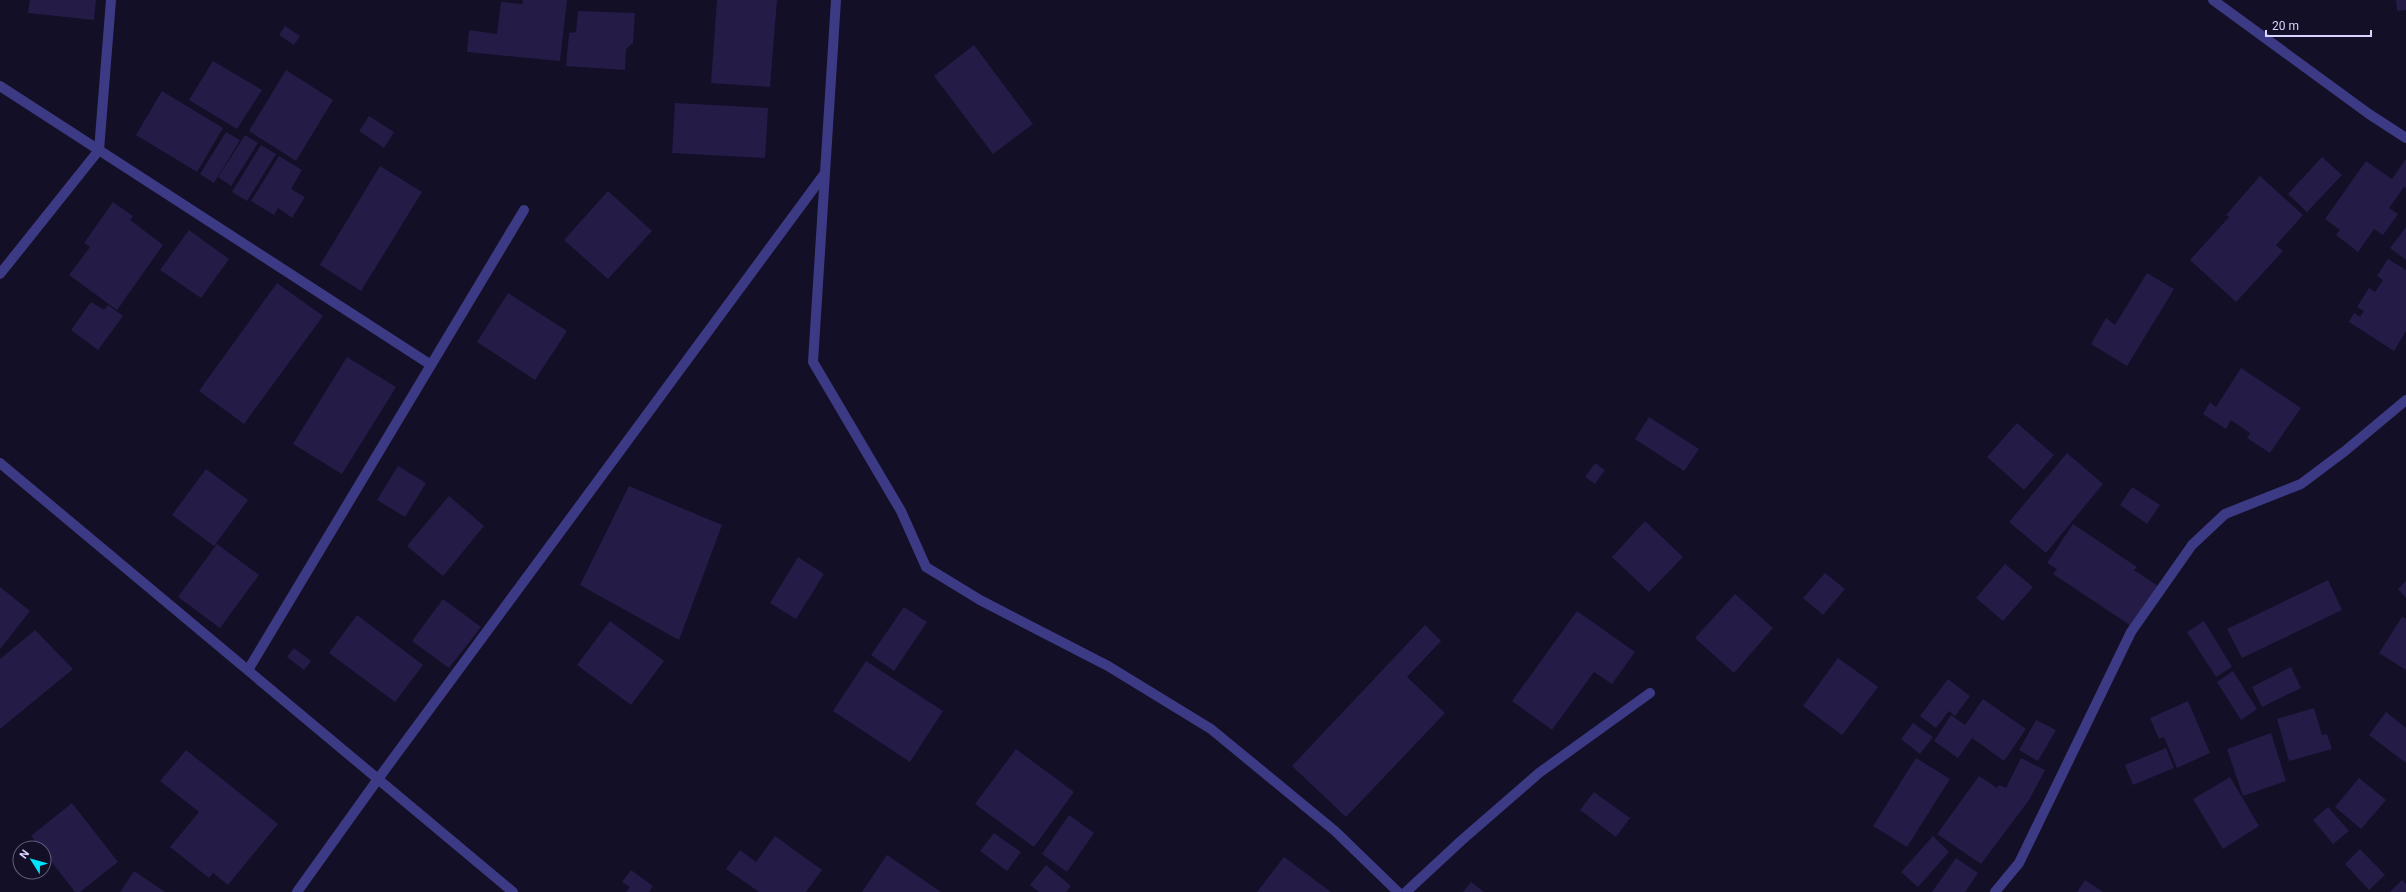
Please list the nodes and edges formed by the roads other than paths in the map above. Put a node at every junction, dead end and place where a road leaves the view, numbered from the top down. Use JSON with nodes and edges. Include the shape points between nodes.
{"nodes":[{"id":1,"x":111,"y":0,"type":"edge"},
{"id":2,"x":836,"y":0,"type":"edge"},
{"id":3,"x":2213,"y":0,"type":"edge"},
{"id":4,"x":0,"y":86,"type":"edge"},
{"id":5,"x":2406,"y":138,"type":"edge"},
{"id":6,"x":99,"y":150,"type":"junction"},
{"id":7,"x":825,"y":172,"type":"junction"},
{"id":8,"x":524,"y":210,"type":"dead end"},
{"id":9,"x":0,"y":274,"type":"edge"},
{"id":10,"x":431,"y":365,"type":"junction"},
{"id":11,"x":2406,"y":400,"type":"edge"},
{"id":12,"x":0,"y":463,"type":"edge"},
{"id":13,"x":248,"y":670,"type":"junction"},
{"id":14,"x":1650,"y":693,"type":"dead end"},
{"id":15,"x":378,"y":779,"type":"junction"},
{"id":16,"x":297,"y":892,"type":"edge"},
{"id":17,"x":513,"y":892,"type":"edge"},
{"id":18,"x":1398,"y":892,"type":"edge"},
{"id":19,"x":1406,"y":892,"type":"edge"},
{"id":20,"x":1995,"y":892,"type":"edge"}],
"edges":[{"from":1,"to":6,"type":"street"},
{"from":2,"to":7,"type":"street"},
{"from":3,"to":5,"type":"street"},
{"from":4,"to":6,"type":"street"},
{"from":6,"to":9,"type":"street"},
{"from":6,"to":10,"type":"street"},
{"from":7,"to":15,"type":"street"},
{"from":7,"to":18,"type":"street","via":[[813,362],[901,511],[926,567],[980,600],[1108,666],[1211,729],[1335,831]]},
{"from":8,"to":10,"type":"street"},
{"from":10,"to":13,"type":"street"},
{"from":11,"to":20,"type":"street","via":[[2301,484],[2225,514],[2192,544],[2131,632],[2026,850],[2019,863]]},
{"from":12,"to":13,"type":"street"},
{"from":13,"to":15,"type":"street"},
{"from":14,"to":19,"type":"street","via":[[1539,773]]},
{"from":15,"to":16,"type":"street"},
{"from":15,"to":17,"type":"street"}]}
